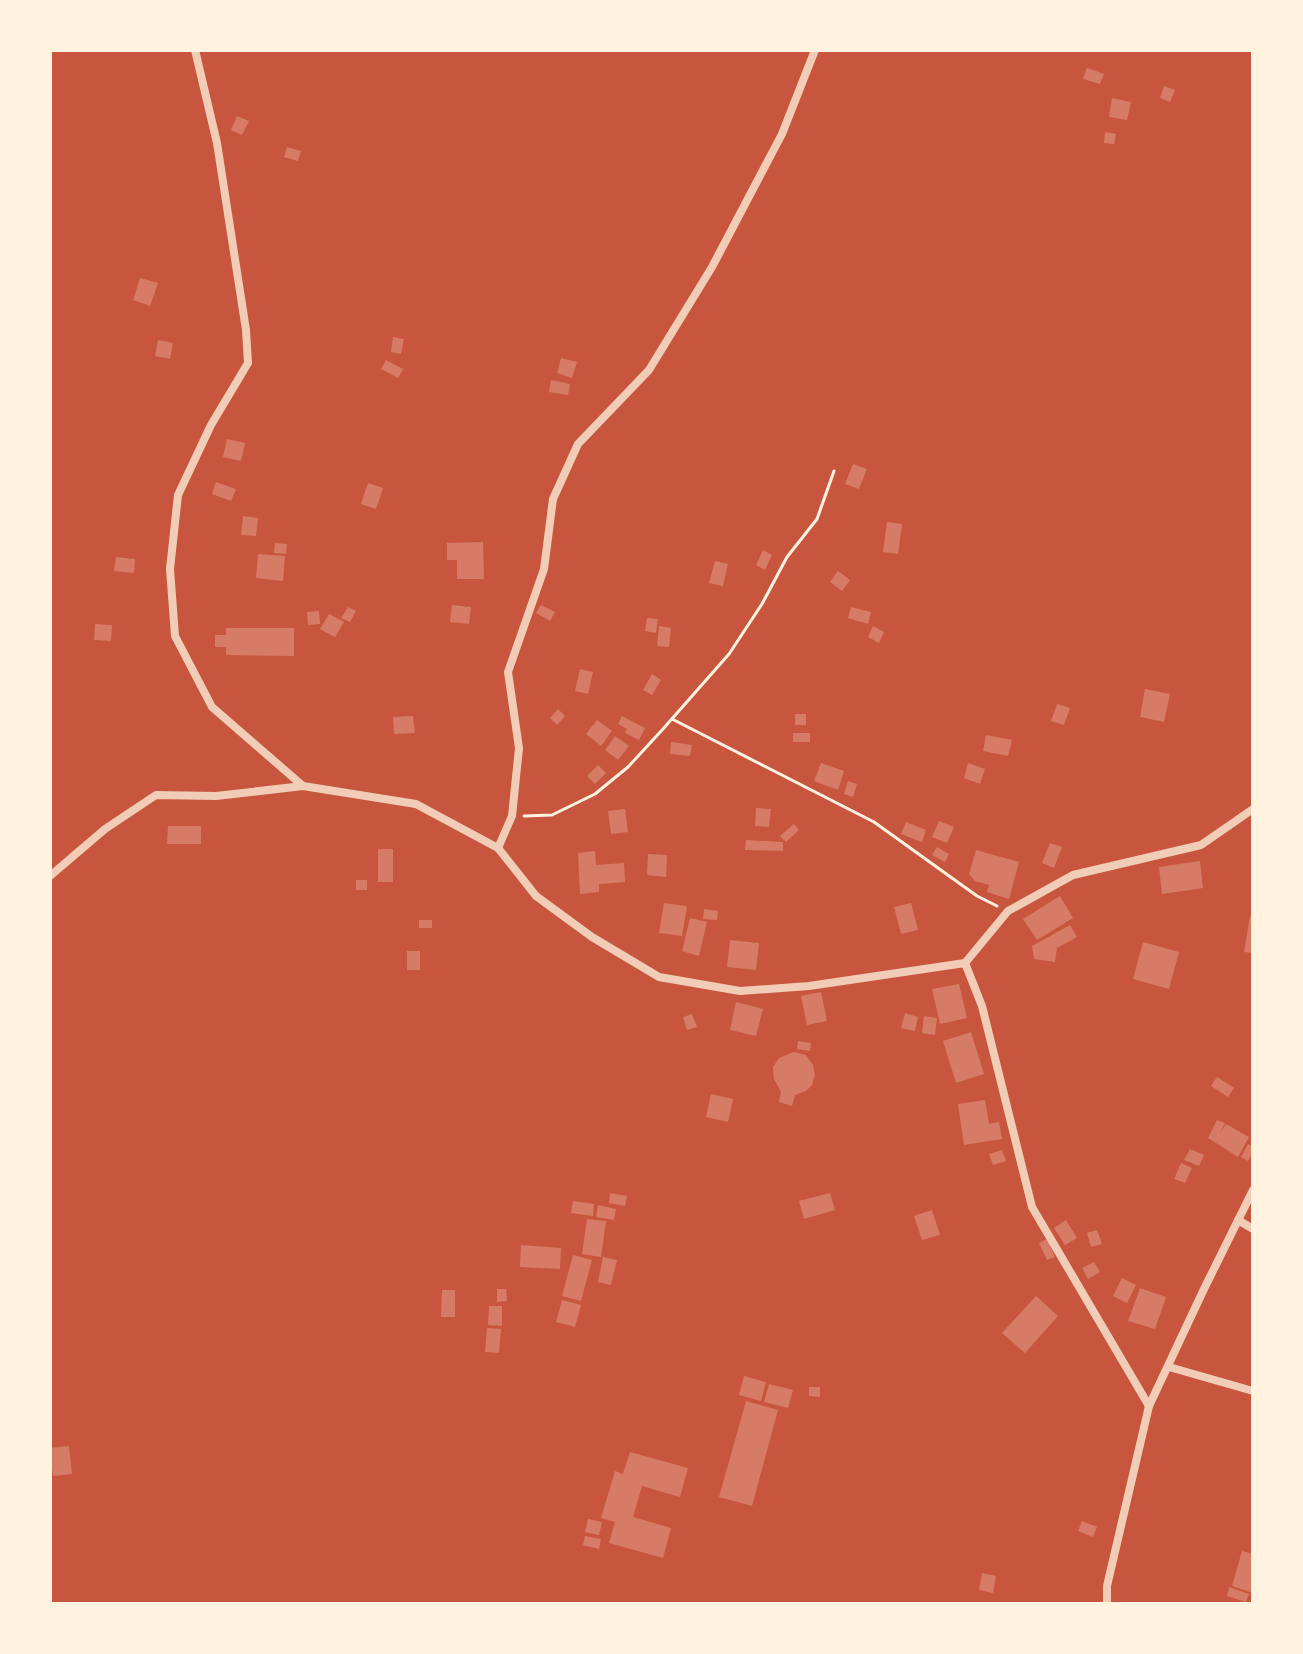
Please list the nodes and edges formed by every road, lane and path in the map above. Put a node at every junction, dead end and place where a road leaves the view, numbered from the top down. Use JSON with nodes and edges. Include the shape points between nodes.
{"nodes":[{"id":1,"x":195,"y":50,"type":"edge"},
{"id":2,"x":815,"y":50,"type":"edge"},
{"id":3,"x":834,"y":471,"type":"dead end"},
{"id":4,"x":672,"y":719,"type":"junction"},
{"id":5,"x":303,"y":786,"type":"junction"},
{"id":6,"x":1253,"y":809,"type":"edge"},
{"id":7,"x":512,"y":816,"type":"junction"},
{"id":8,"x":498,"y":848,"type":"junction"},
{"id":9,"x":50,"y":876,"type":"edge"},
{"id":10,"x":1008,"y":911,"type":"junction"},
{"id":11,"x":965,"y":963,"type":"junction"},
{"id":12,"x":1253,"y":1190,"type":"edge"},
{"id":13,"x":1238,"y":1220,"type":"junction"},
{"id":14,"x":1253,"y":1229,"type":"edge"},
{"id":15,"x":1169,"y":1367,"type":"junction"},
{"id":16,"x":1253,"y":1391,"type":"edge"},
{"id":17,"x":1149,"y":1406,"type":"junction"},
{"id":18,"x":1107,"y":1604,"type":"edge"}],
"edges":[{"from":1,"to":5,"type":"street","via":[[217,143],[248,363],[178,495],[170,569],[175,636],[212,707]]},
{"from":2,"to":7,"type":"street","via":[[782,134],[712,267],[649,370],[578,444],[553,499],[544,569],[508,672],[519,748]]},
{"from":3,"to":4,"type":"path","via":[[817,519],[787,557],[754,616],[729,654]]},
{"from":4,"to":7,"type":"path","via":[[595,794],[552,815]]},
{"from":4,"to":10,"type":"path","via":[[874,822],[977,896]]},
{"from":5,"to":8,"type":"street","via":[[416,804]]},
{"from":5,"to":9,"type":"street","via":[[216,796],[156,795]]},
{"from":6,"to":10,"type":"street","via":[[1201,845],[1073,875]]},
{"from":7,"to":8,"type":"street"},
{"from":8,"to":11,"type":"street","via":[[536,896],[659,977],[740,991]]},
{"from":10,"to":11,"type":"street"},
{"from":11,"to":17,"type":"street","via":[[982,1006],[1032,1207]]},
{"from":12,"to":13,"type":"street"},
{"from":13,"to":14,"type":"street"},
{"from":13,"to":15,"type":"street"},
{"from":15,"to":16,"type":"street"},
{"from":15,"to":17,"type":"street"},
{"from":17,"to":18,"type":"street"}]}
